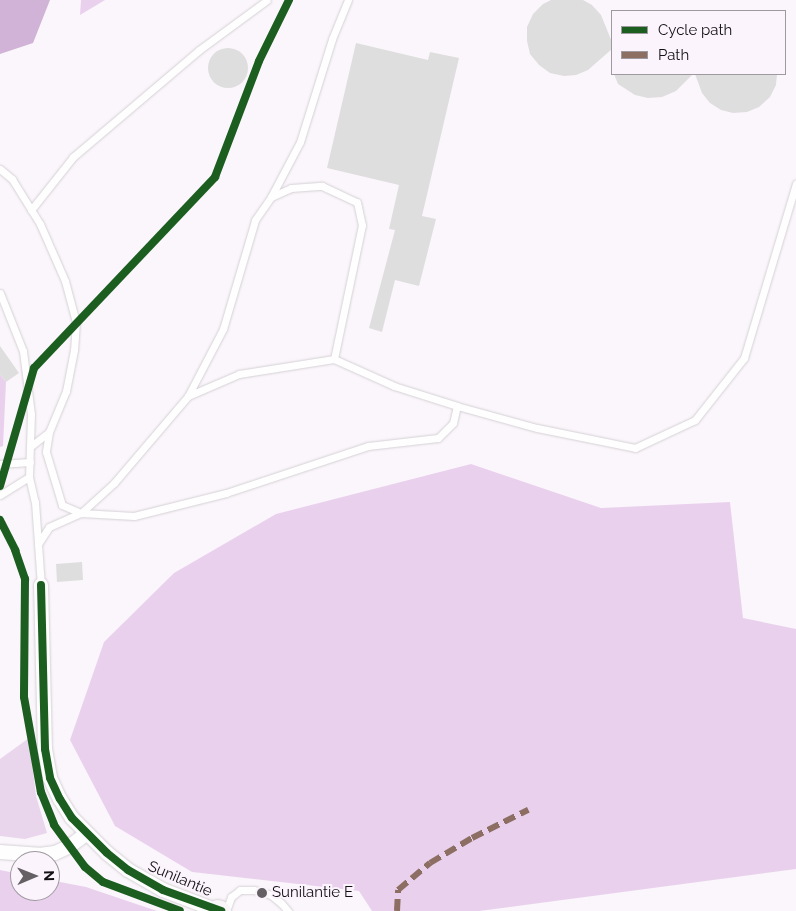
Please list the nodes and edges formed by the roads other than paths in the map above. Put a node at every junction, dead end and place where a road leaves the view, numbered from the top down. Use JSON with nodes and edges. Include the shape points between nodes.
{"nodes":[{"id":1,"x":267,"y":0,"type":"edge"},
{"id":2,"x":348,"y":0,"type":"edge"},
{"id":3,"x":0,"y":169,"type":"edge"},
{"id":4,"x":796,"y":184,"type":"edge"},
{"id":5,"x":271,"y":197,"type":"junction"},
{"id":6,"x":31,"y":210,"type":"junction"},
{"id":7,"x":0,"y":293,"type":"edge"},
{"id":8,"x":334,"y":359,"type":"junction"},
{"id":9,"x":188,"y":396,"type":"junction"},
{"id":10,"x":457,"y":406,"type":"junction"},
{"id":11,"x":49,"y":432,"type":"junction"},
{"id":12,"x":30,"y":447,"type":"junction"},
{"id":13,"x":30,"y":462,"type":"junction"},
{"id":14,"x":0,"y":464,"type":"edge"},
{"id":15,"x":29,"y":477,"type":"junction"},
{"id":16,"x":0,"y":495,"type":"edge"},
{"id":17,"x":81,"y":513,"type":"junction"},
{"id":18,"x":38,"y":544,"type":"junction"},
{"id":19,"x":41,"y":585,"type":"joint"},
{"id":20,"x":87,"y":834,"type":"junction"},
{"id":21,"x":0,"y":852,"type":"edge"},
{"id":22,"x":221,"y":911,"type":"edge"},
{"id":23,"x":288,"y":911,"type":"edge"}],
"edges":[{"from":1,"to":6,"type":"lane","via":[[194,54],[73,157]]},
{"from":2,"to":5,"type":"lane","via":[[332,39],[300,142]]},
{"from":3,"to":6,"type":"lane","via":[[12,179]]},
{"from":4,"to":10,"type":"lane","via":[[744,358],[695,420],[635,448],[537,428]]},
{"from":5,"to":8,"type":"lane","via":[[291,188],[322,186],[357,202],[362,225]]},
{"from":5,"to":9,"type":"lane","via":[[255,220],[223,329]]},
{"from":6,"to":11,"type":"lane","via":[[66,281],[76,322],[66,391]]},
{"from":7,"to":12,"type":"lane","via":[[23,351],[32,414]]},
{"from":8,"to":9,"type":"lane","via":[[239,374]]},
{"from":8,"to":10,"type":"lane","via":[[394,386]]},
{"from":9,"to":17,"type":"lane","via":[[114,483]]},
{"from":10,"to":17,"type":"lane","via":[[453,423],[438,438],[368,446],[226,493],[134,516]]},
{"from":11,"to":12,"type":"lane"},
{"from":11,"to":17,"type":"lane","via":[[46,452],[62,505]]},
{"from":12,"to":13,"type":"lane"},
{"from":13,"to":14,"type":"lane"},
{"from":13,"to":15,"type":"lane"},
{"from":15,"to":16,"type":"lane"},
{"from":15,"to":18,"type":"lane","via":[[35,502]]},
{"from":17,"to":18,"type":"lane","via":[[49,526]]},
{"from":18,"to":19,"type":"lane"},
{"from":19,"to":20,"type":"street","name":"Sunilantie","via":[[45,749],[50,778],[68,812]]},
{"from":20,"to":21,"type":"street","via":[[55,852],[39,855]]},
{"from":20,"to":22,"type":"street","name":"Sunilantie","via":[[146,881]]},
{"from":22,"to":23,"type":"lane","via":[[240,890],[254,890],[271,895]]}]}
